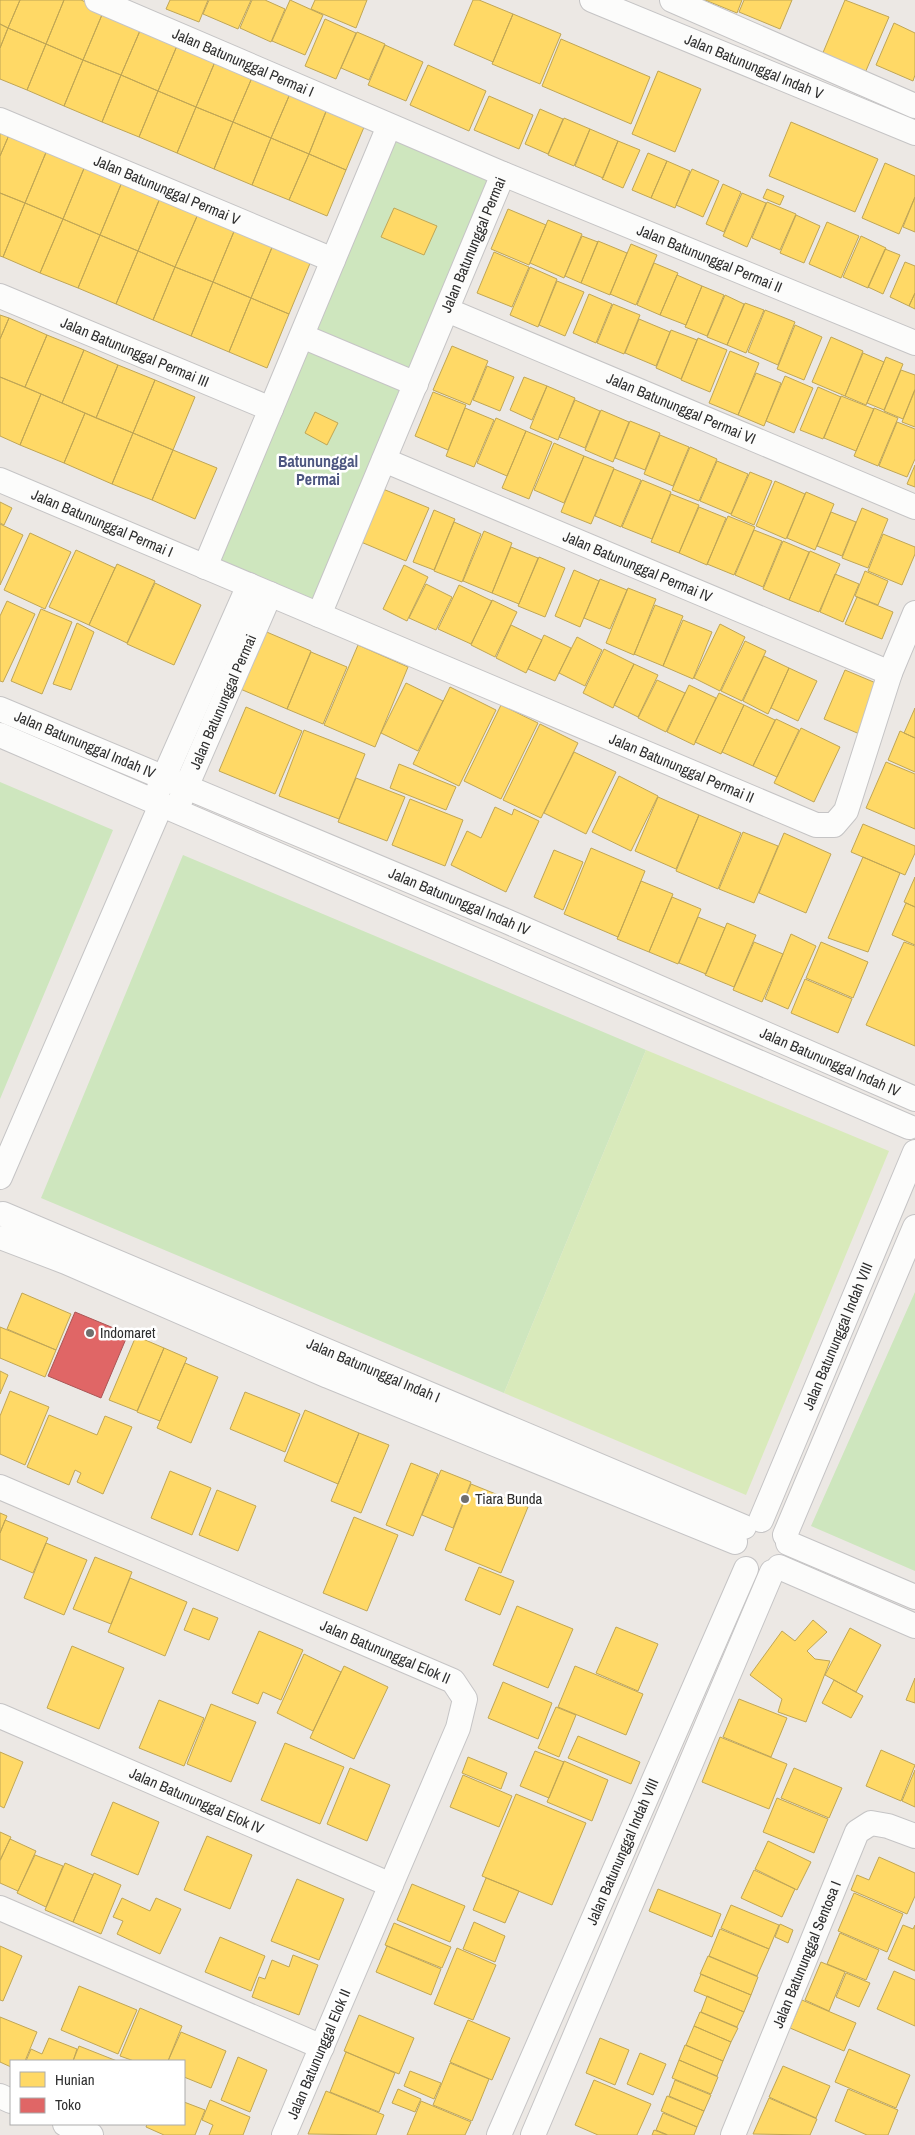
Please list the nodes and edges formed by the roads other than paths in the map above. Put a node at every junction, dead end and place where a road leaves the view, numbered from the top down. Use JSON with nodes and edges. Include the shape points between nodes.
{"nodes":[{"id":1,"x":97,"y":0,"type":"edge"},
{"id":2,"x":592,"y":0,"type":"edge"},
{"id":3,"x":672,"y":0,"type":"edge"},
{"id":4,"x":869,"y":87,"type":"junction"},
{"id":5,"x":915,"y":106,"type":"edge"},
{"id":6,"x":859,"y":110,"type":"junction"},
{"id":7,"x":0,"y":120,"type":"edge"},
{"id":8,"x":389,"y":126,"type":"junction"},
{"id":9,"x":915,"y":133,"type":"edge"},
{"id":10,"x":503,"y":174,"type":"junction"},
{"id":11,"x":333,"y":260,"type":"junction"},
{"id":12,"x":0,"y":296,"type":"edge"},
{"id":13,"x":447,"y":310,"type":"junction"},
{"id":14,"x":302,"y":336,"type":"junction"},
{"id":15,"x":915,"y":343,"type":"edge"},
{"id":16,"x":416,"y":384,"type":"junction"},
{"id":17,"x":271,"y":409,"type":"junction"},
{"id":18,"x":384,"y":460,"type":"junction"},
{"id":19,"x":0,"y":480,"type":"edge"},
{"id":20,"x":915,"y":507,"type":"edge"},
{"id":21,"x":205,"y":567,"type":"junction"},
{"id":22,"x":259,"y":590,"type":"junction"},
{"id":23,"x":915,"y":613,"type":"edge"},
{"id":24,"x":320,"y":615,"type":"junction"},
{"id":25,"x":890,"y":673,"type":"junction"},
{"id":26,"x":0,"y":709,"type":"edge"},
{"id":27,"x":0,"y":736,"type":"edge"},
{"id":28,"x":163,"y":778,"type":"junction"},
{"id":29,"x":186,"y":787,"type":"junction"},
{"id":30,"x":163,"y":806,"type":"junction"},
{"id":31,"x":506,"y":921,"type":"junction"},
{"id":32,"x":494,"y":948,"type":"junction"},
{"id":33,"x":915,"y":1099,"type":"edge"},
{"id":34,"x":913,"y":1126,"type":"edge"},
{"id":35,"x":915,"y":1152,"type":"edge"},
{"id":36,"x":0,"y":1177,"type":"edge"},
{"id":37,"x":2,"y":1213,"type":"edge"},
{"id":38,"x":915,"y":1227,"type":"edge"},
{"id":39,"x":2,"y":1240,"type":"edge"},
{"id":40,"x":332,"y":1365,"type":"junction"},
{"id":41,"x":0,"y":1487,"type":"edge"},
{"id":42,"x":747,"y":1530,"type":"junction"},
{"id":43,"x":787,"y":1539,"type":"junction"},
{"id":44,"x":746,"y":1569,"type":"junction"},
{"id":45,"x":775,"y":1569,"type":"junction"},
{"id":46,"x":915,"y":1597,"type":"edge"},
{"id":47,"x":915,"y":1626,"type":"edge"},
{"id":48,"x":0,"y":1716,"type":"edge"},
{"id":49,"x":915,"y":1836,"type":"edge"},
{"id":50,"x":391,"y":1885,"type":"junction"},
{"id":51,"x":0,"y":1908,"type":"edge"},
{"id":52,"x":558,"y":2002,"type":"junction"},
{"id":53,"x":585,"y":2014,"type":"junction"},
{"id":54,"x":322,"y":2047,"type":"junction"},
{"id":55,"x":67,"y":2125,"type":"edge"},
{"id":56,"x":91,"y":2135,"type":"edge"},
{"id":57,"x":284,"y":2135,"type":"edge"},
{"id":58,"x":499,"y":2135,"type":"edge"},
{"id":59,"x":533,"y":2135,"type":"edge"},
{"id":60,"x":733,"y":2135,"type":"edge"}],
"edges":[{"from":1,"to":8,"type":"street","name":"Jalan Batununggal Permai I"},
{"from":2,"to":6,"type":"street","name":"Jalan Batununggal Indah V"},
{"from":3,"to":4,"type":"street","name":"Jalan Batununggal Indah V"},
{"from":4,"to":5,"type":"street","name":"Jalan Batununggal Indah V"},
{"from":4,"to":6,"type":"street"},
{"from":6,"to":9,"type":"street","name":"Jalan Batununggal Indah V"},
{"from":7,"to":11,"type":"street","name":"Jalan Batununggal Permai V"},
{"from":8,"to":10,"type":"street","name":"Jalan Batununggal Permai"},
{"from":8,"to":11,"type":"street"},
{"from":10,"to":13,"type":"street","name":"Jalan Batununggal Permai"},
{"from":10,"to":15,"type":"street","name":"Jalan Batununggal Permai II"},
{"from":11,"to":14,"type":"street"},
{"from":12,"to":17,"type":"street","name":"Jalan Batununggal Permai III"},
{"from":13,"to":16,"type":"street","name":"Jalan Batununggal Permai"},
{"from":13,"to":20,"type":"street","name":"Jalan Batununggal Permai VI"},
{"from":14,"to":16,"type":"street"},
{"from":14,"to":17,"type":"street"},
{"from":16,"to":18,"type":"street","name":"Jalan Batununggal Permai"},
{"from":17,"to":21,"type":"street"},
{"from":18,"to":24,"type":"street","name":"Jalan Batununggal Permai"},
{"from":18,"to":25,"type":"street","name":"Jalan Batununggal Permai IV"},
{"from":19,"to":21,"type":"street","name":"Jalan Batununggal Permai I"},
{"from":21,"to":22,"type":"street"},
{"from":22,"to":24,"type":"street"},
{"from":22,"to":28,"type":"street","name":"Jalan Batununggal Permai"},
{"from":22,"to":29,"type":"street","name":"Jalan Batununggal Permai"},
{"from":23,"to":25,"type":"street","name":"Jalan Batununggal Permai II"},
{"from":24,"to":25,"type":"street","name":"Jalan Batununggal Permai II","via":[[816,825],[834,825],[846,811]]},
{"from":26,"to":28,"type":"street","name":"Jalan Batununggal Indah IV"},
{"from":27,"to":30,"type":"street","name":"Jalan Batununggal Indah IV"},
{"from":28,"to":29,"type":"street","name":"Jalan Batununggal Indah IV"},
{"from":28,"to":30,"type":"street","name":"Jalan Batununggal Permai"},
{"from":29,"to":30,"type":"street","name":"Jalan Batununggal Permai"},
{"from":29,"to":31,"type":"street","name":"Jalan Batununggal Indah IV"},
{"from":30,"to":32,"type":"street","name":"Jalan Batununggal Indah IV"},
{"from":30,"to":36,"type":"street"},
{"from":31,"to":32,"type":"street"},
{"from":31,"to":33,"type":"street","name":"Jalan Batununggal Indah IV"},
{"from":32,"to":34,"type":"street","name":"Jalan Batununggal Indah IV"},
{"from":35,"to":42,"type":"street","name":"Jalan Batununggal Indah VIII"},
{"from":37,"to":39,"type":"street","via":[[6,1222]]},
{"from":37,"to":40,"type":"street","name":"Jalan Batununggal Indah I"},
{"from":38,"to":43,"type":"street","name":"Jalan Batununggal Indah VIII"},
{"from":39,"to":40,"type":"street","name":"Jalan Batununggal Indah I"},
{"from":40,"to":42,"type":"street","name":"Jalan Batununggal Indah I"},
{"from":41,"to":50,"type":"street","name":"Jalan Batununggal Elok II","via":[[453,1681],[465,1699],[458,1728]]},
{"from":42,"to":43,"type":"street","via":[[775,1524]]},
{"from":42,"to":44,"type":"street","via":[[737,1557]]},
{"from":43,"to":45,"type":"street","via":[[786,1556]]},
{"from":43,"to":46,"type":"street"},
{"from":44,"to":45,"type":"street","via":[[759,1574]]},
{"from":44,"to":52,"type":"street","name":"Jalan Batununggal Indah VIII"},
{"from":45,"to":47,"type":"street"},
{"from":45,"to":53,"type":"street","name":"Jalan Batununggal Indah VIII"},
{"from":48,"to":50,"type":"street","name":"Jalan Batununggal Elok IV"},
{"from":49,"to":60,"type":"street","name":"Jalan Batununggal Sentosa I","via":[[871,1822],[857,1832]]},
{"from":50,"to":54,"type":"street","name":"Jalan Batununggal Elok II"},
{"from":51,"to":54,"type":"street"},
{"from":52,"to":53,"type":"street"},
{"from":52,"to":58,"type":"street","name":"Jalan Batununggal Indah VIII"},
{"from":53,"to":59,"type":"street","name":"Jalan Batununggal Indah VIII"},
{"from":54,"to":57,"type":"street","name":"Jalan Batununggal Elok II"},
{"from":55,"to":56,"type":"street"}]}
